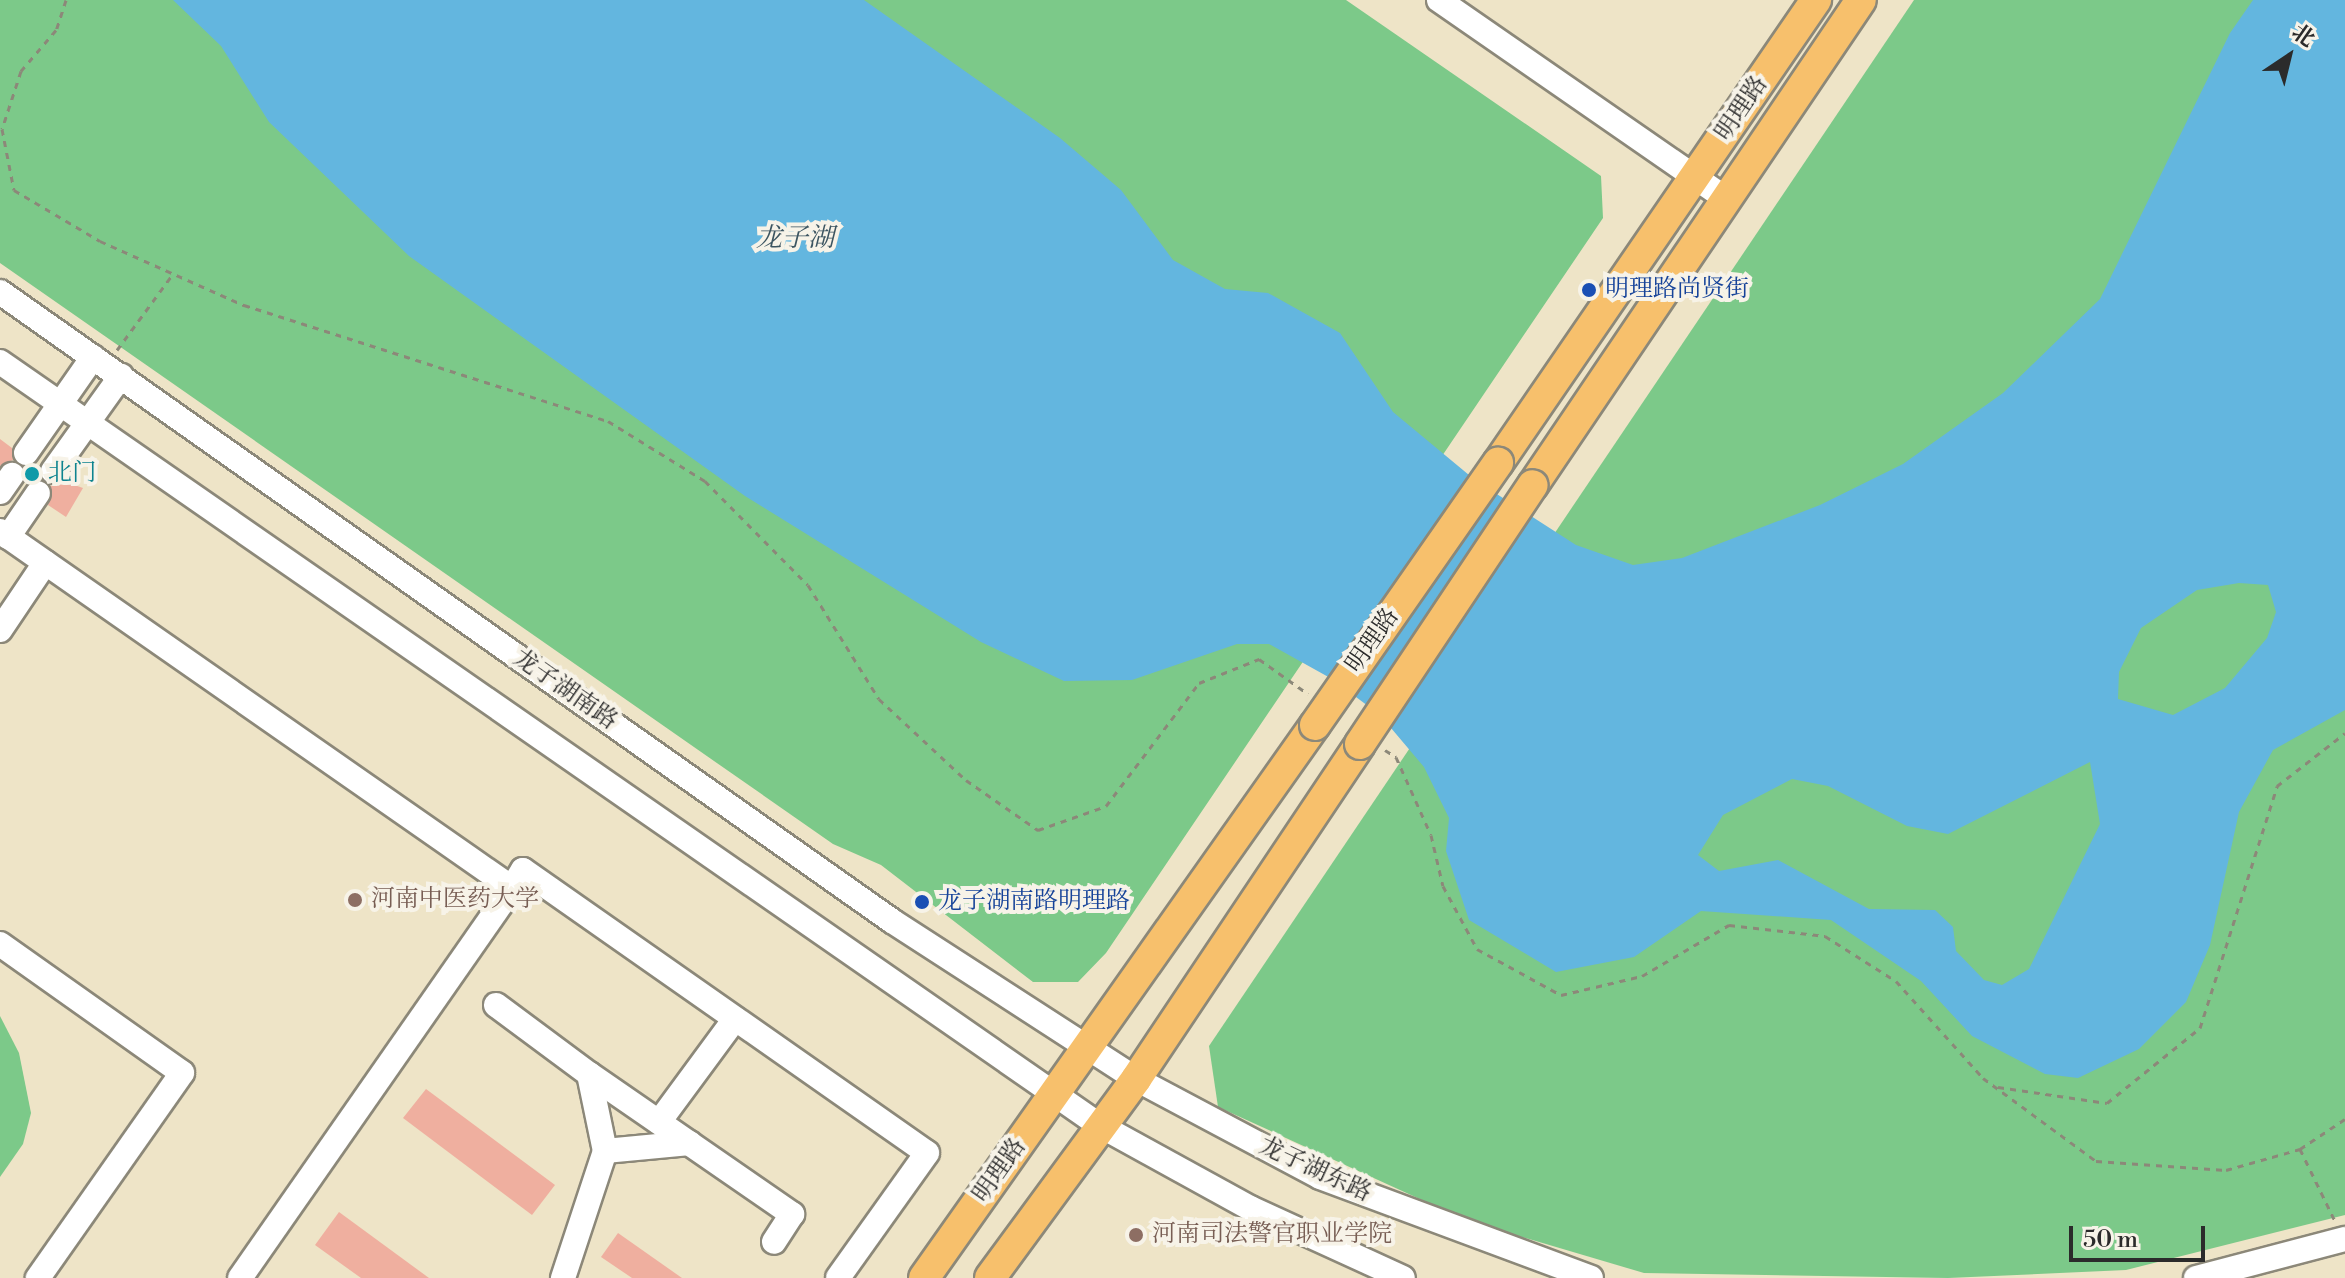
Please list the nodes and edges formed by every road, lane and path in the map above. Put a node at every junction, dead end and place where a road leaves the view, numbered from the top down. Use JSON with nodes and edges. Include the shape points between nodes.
{"nodes":[{"id":1,"x":66,"y":0,"type":"edge"},
{"id":2,"x":1439,"y":0,"type":"edge"},
{"id":3,"x":1816,"y":0,"type":"edge"},
{"id":4,"x":1861,"y":0,"type":"edge"},
{"id":5,"x":1696,"y":177,"type":"junction"},
{"id":6,"x":1725,"y":198,"type":"junction"},
{"id":7,"x":173,"y":274,"type":"junction"},
{"id":8,"x":0,"y":292,"type":"edge"},
{"id":9,"x":0,"y":362,"type":"edge"},
{"id":10,"x":107,"y":366,"type":"junction"},
{"id":11,"x":61,"y":405,"type":"junction"},
{"id":12,"x":88,"y":422,"type":"junction"},
{"id":13,"x":26,"y":453,"type":"dead end"},
{"id":14,"x":53,"y":471,"type":"dead end"},
{"id":15,"x":38,"y":493,"type":"dead end"},
{"id":16,"x":4,"y":534,"type":"edge"},
{"id":17,"x":45,"y":563,"type":"junction"},
{"id":18,"x":0,"y":630,"type":"edge"},
{"id":19,"x":1318,"y":715,"type":"junction"},
{"id":20,"x":2345,"y":733,"type":"edge"},
{"id":21,"x":1366,"y":742,"type":"junction"},
{"id":22,"x":512,"y":888,"type":"junction"},
{"id":23,"x":0,"y":944,"type":"edge"},
{"id":24,"x":496,"y":1005,"type":"dead end"},
{"id":25,"x":735,"y":1019,"type":"junction"},
{"id":26,"x":1090,"y":1049,"type":"junction"},
{"id":27,"x":589,"y":1074,"type":"junction"},
{"id":28,"x":1136,"y":1079,"type":"junction"},
{"id":29,"x":1994,"y":1086,"type":"junction"},
{"id":30,"x":1053,"y":1094,"type":"junction"},
{"id":31,"x":2345,"y":1119,"type":"edge"},
{"id":32,"x":659,"y":1122,"type":"junction"},
{"id":33,"x":1099,"y":1125,"type":"junction"},
{"id":34,"x":690,"y":1143,"type":"junction"},
{"id":35,"x":2300,"y":1149,"type":"junction"},
{"id":36,"x":605,"y":1151,"type":"junction"},
{"id":37,"x":2344,"y":1239,"type":"edge"},
{"id":38,"x":774,"y":1242,"type":"dead end"},
{"id":39,"x":38,"y":1278,"type":"edge"},
{"id":40,"x":240,"y":1278,"type":"edge"},
{"id":41,"x":563,"y":1278,"type":"edge"},
{"id":42,"x":838,"y":1278,"type":"edge"},
{"id":43,"x":924,"y":1278,"type":"edge"},
{"id":44,"x":990,"y":1278,"type":"edge"},
{"id":45,"x":1403,"y":1278,"type":"edge"},
{"id":46,"x":1591,"y":1278,"type":"edge"},
{"id":47,"x":2196,"y":1278,"type":"edge"}],
"edges":[{"from":1,"to":7,"type":"path","via":[[56,30],[21,71],[2,129],[14,190]]},
{"from":2,"to":5,"type":"street"},
{"from":3,"to":5,"type":"main road","name":"明理路"},
{"from":4,"to":6,"type":"main road","name":"明理路"},
{"from":5,"to":6,"type":"street"},
{"from":5,"to":19,"type":"main road","name":"明理路","bridge":true},
{"from":6,"to":21,"type":"main road","name":"明理路","bridge":true},
{"from":7,"to":10,"type":"path"},
{"from":7,"to":19,"type":"path","via":[[244,305],[608,421],[705,481],[808,585],[879,699],[966,780],[1038,830],[1106,806],[1199,683],[1259,659]]},
{"from":8,"to":10,"type":"street","name":"龙子湖南路"},
{"from":9,"to":11,"type":"street"},
{"from":10,"to":11,"type":"street"},
{"from":10,"to":12,"type":"street"},
{"from":10,"to":26,"type":"street","name":"龙子湖南路","via":[[892,921]]},
{"from":11,"to":12,"type":"street"},
{"from":11,"to":13,"type":"street"},
{"from":12,"to":14,"type":"street"},
{"from":12,"to":30,"type":"street"},
{"from":15,"to":16,"type":"street"},
{"from":16,"to":17,"type":"street"},
{"from":17,"to":18,"type":"street"},
{"from":17,"to":22,"type":"street"},
{"from":19,"to":26,"type":"main road","name":"明理路"},
{"from":20,"to":29,"type":"path","via":[[2277,786],[2200,1028],[2107,1103]]},
{"from":21,"to":28,"type":"main road","name":"明理路"},
{"from":21,"to":29,"type":"path","via":[[1396,757],[1431,835],[1443,886],[1477,949],[1561,995],[1642,976],[1729,925],[1825,936],[1896,981]]},
{"from":22,"to":25,"type":"street","via":[[523,870]]},
{"from":22,"to":40,"type":"street"},
{"from":23,"to":39,"type":"street","via":[[182,1073]]},
{"from":24,"to":27,"type":"street"},
{"from":25,"to":32,"type":"street"},
{"from":25,"to":42,"type":"street","via":[[927,1153]]},
{"from":26,"to":28,"type":"street","name":"龙子湖南路"},
{"from":26,"to":30,"type":"main road","name":"明理路"},
{"from":27,"to":32,"type":"street"},
{"from":27,"to":36,"type":"street"},
{"from":28,"to":33,"type":"main road","name":"明理路"},
{"from":28,"to":46,"type":"street","name":"龙子湖东路","via":[[1320,1177]]},
{"from":29,"to":35,"type":"path","via":[[2096,1161],[2226,1170]]},
{"from":30,"to":33,"type":"street"},
{"from":30,"to":43,"type":"main road","name":"明理路"},
{"from":31,"to":35,"type":"path"},
{"from":32,"to":34,"type":"street"},
{"from":33,"to":44,"type":"main road","name":"明理路"},
{"from":33,"to":45,"type":"street","via":[[1250,1208]]},
{"from":34,"to":36,"type":"street"},
{"from":34,"to":38,"type":"street","via":[[792,1214]]},
{"from":35,"to":37,"type":"path"},
{"from":36,"to":41,"type":"street"},
{"from":37,"to":47,"type":"street"}]}
